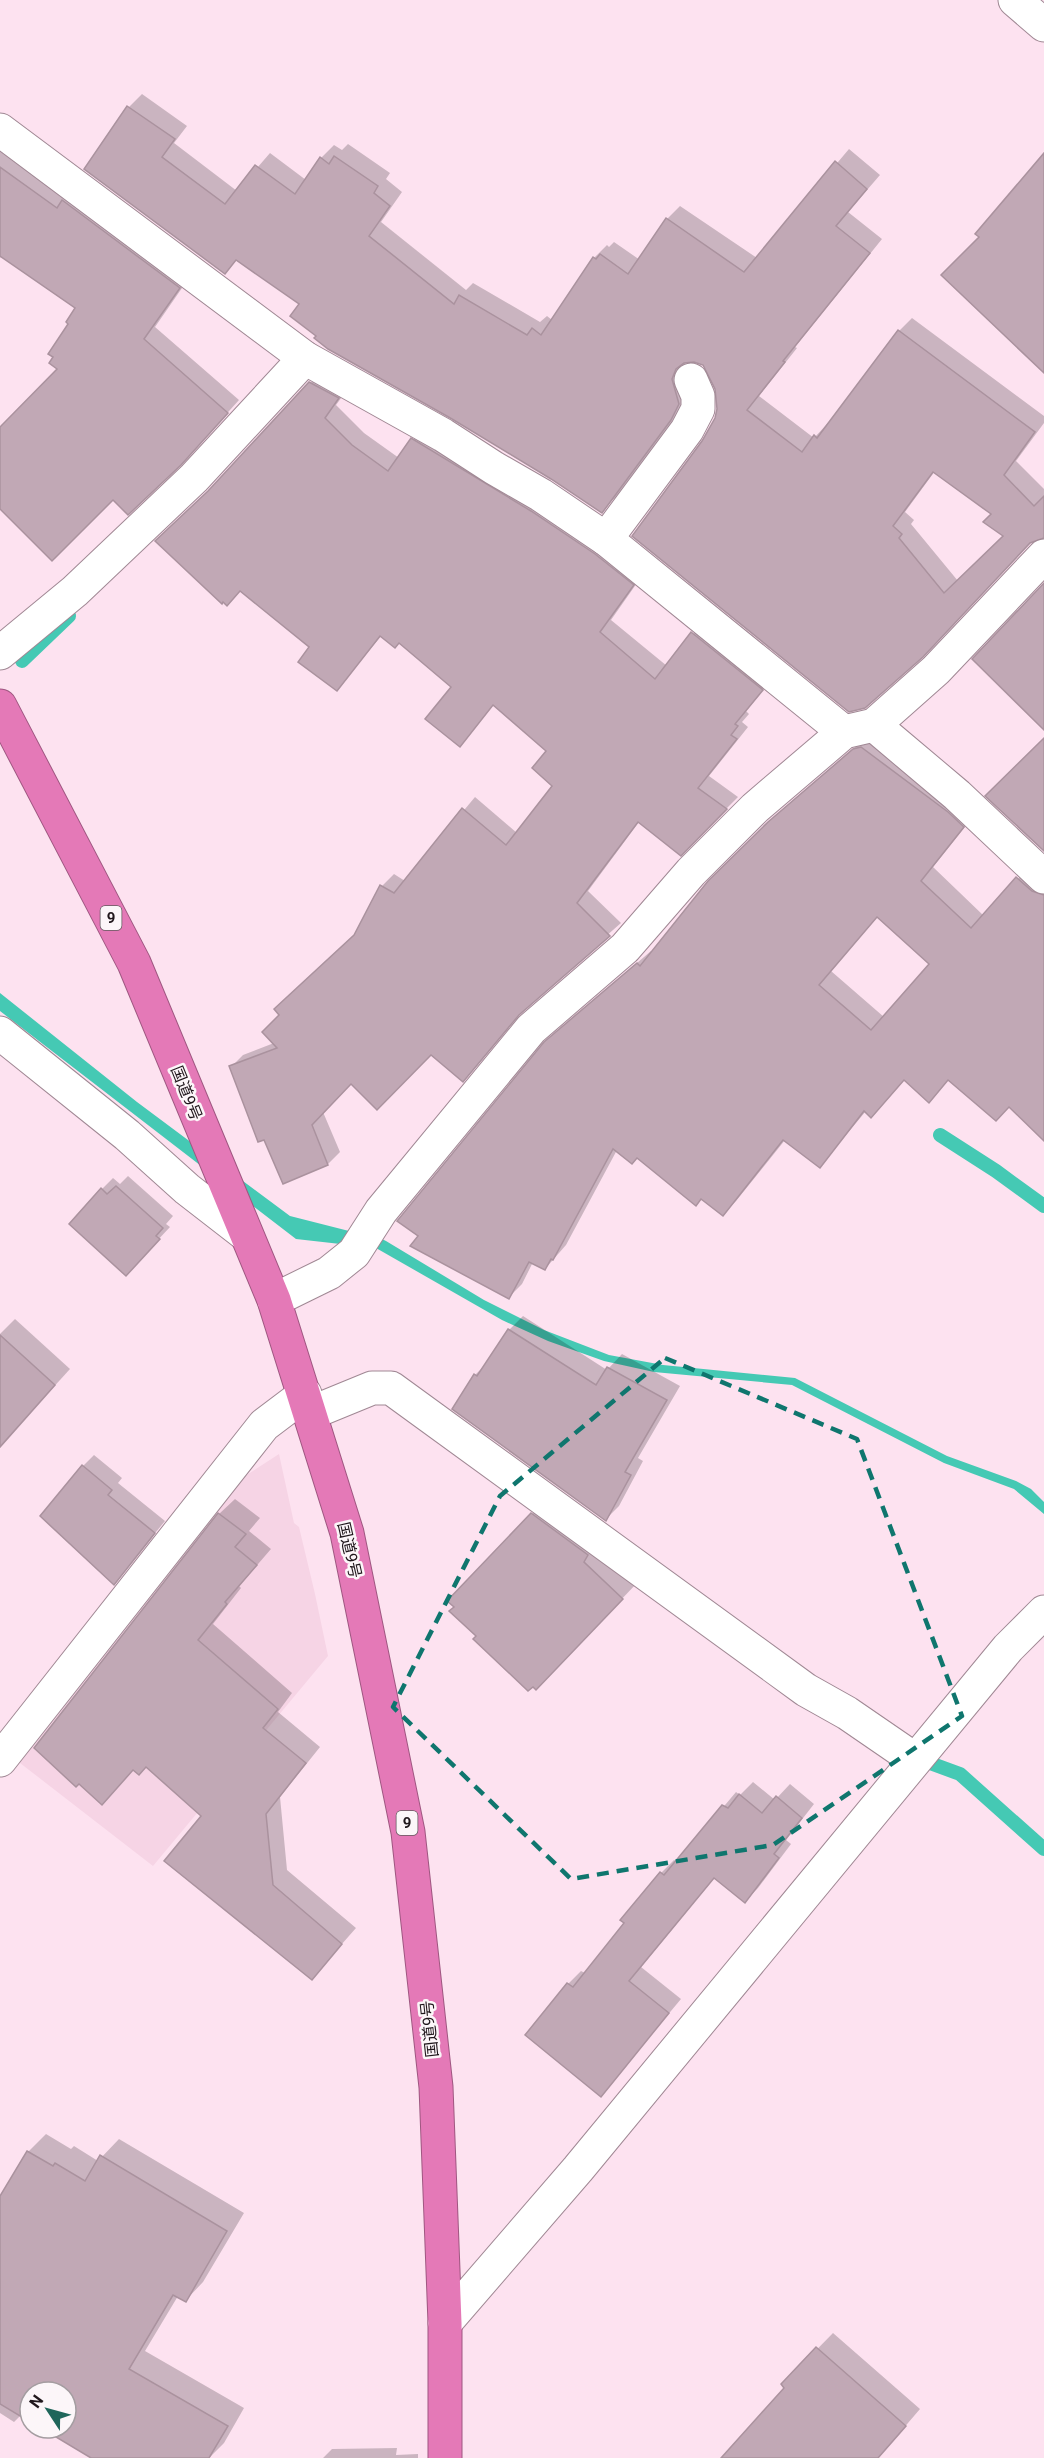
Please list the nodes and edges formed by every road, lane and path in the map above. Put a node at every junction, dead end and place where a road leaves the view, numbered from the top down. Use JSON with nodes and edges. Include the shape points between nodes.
{"nodes":[{"id":1,"x":1015,"y":0,"type":"edge"},
{"id":2,"x":1044,"y":25,"type":"edge"},
{"id":3,"x":0,"y":130,"type":"edge"},
{"id":4,"x":305,"y":358,"type":"junction"},
{"id":5,"x":691,"y":380,"type":"dead end"},
{"id":6,"x":606,"y":539,"type":"junction"},
{"id":7,"x":1044,"y":556,"type":"edge"},
{"id":8,"x":0,"y":652,"type":"edge"},
{"id":9,"x":0,"y":706,"type":"edge"},
{"id":10,"x":859,"y":729,"type":"junction"},
{"id":11,"x":1044,"y":877,"type":"edge"},
{"id":12,"x":0,"y":1033,"type":"edge"},
{"id":13,"x":241,"y":1223,"type":"junction"},
{"id":14,"x":274,"y":1300,"type":"junction"},
{"id":15,"x":308,"y":1403,"type":"junction"},
{"id":16,"x":1044,"y":1612,"type":"edge"},
{"id":17,"x":914,"y":1759,"type":"junction"},
{"id":18,"x":0,"y":1761,"type":"edge"},
{"id":19,"x":445,"y":2323,"type":"junction"},
{"id":20,"x":445,"y":2458,"type":"edge"}],
"edges":[{"from":1,"to":2,"type":"street"},
{"from":3,"to":4,"type":"street"},
{"from":4,"to":6,"type":"street","via":[[443,435]]},
{"from":4,"to":8,"type":"street","via":[[194,478],[75,591]]},
{"from":5,"to":6,"type":"street","via":[[698,396],[698,409],[687,430]]},
{"from":6,"to":10,"type":"street"},
{"from":7,"to":10,"type":"street","via":[[936,670]]},
{"from":9,"to":13,"type":"highway","name":"国道9号","number":"9","via":[[134,963]]},
{"from":10,"to":11,"type":"street","via":[[957,795]]},
{"from":10,"to":14,"type":"street","via":[[739,824],[691,872],[626,948],[531,1029],[381,1210],[362,1240],[330,1273]]},
{"from":12,"to":13,"type":"street","via":[[187,1189]]},
{"from":13,"to":14,"type":"highway","name":"国道9号","number":"9"},
{"from":14,"to":15,"type":"highway","name":"国道9号","number":"9"},
{"from":15,"to":17,"type":"street","via":[[372,1388],[391,1388],[806,1690]]},
{"from":15,"to":18,"type":"street","via":[[264,1425]]},
{"from":15,"to":19,"type":"highway","name":"国道9号","number":"9","via":[[347,1533],[408,1832],[436,2087]]},
{"from":16,"to":17,"type":"street","via":[[1008,1647]]},
{"from":17,"to":19,"type":"street","via":[[578,2169]]},
{"from":19,"to":20,"type":"highway","name":"国道9号","number":"9"}]}
